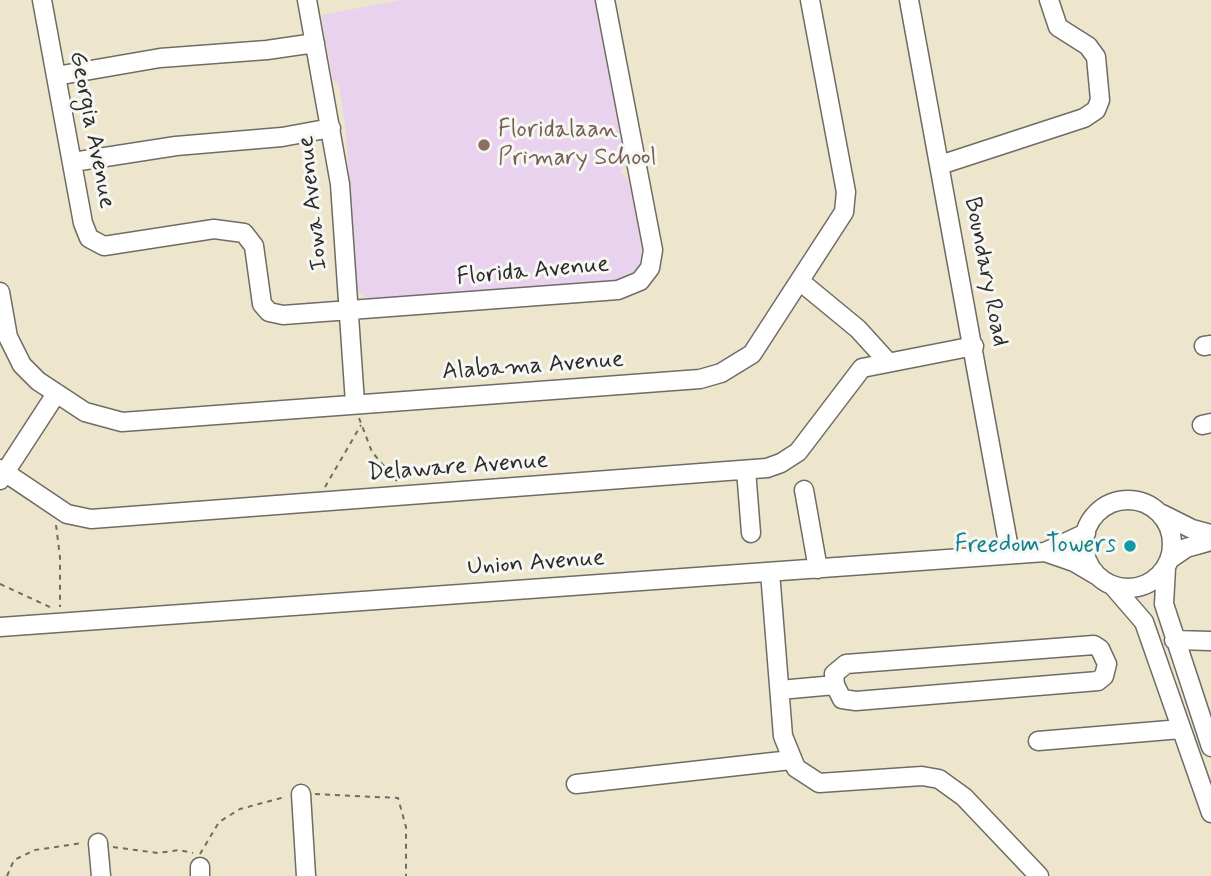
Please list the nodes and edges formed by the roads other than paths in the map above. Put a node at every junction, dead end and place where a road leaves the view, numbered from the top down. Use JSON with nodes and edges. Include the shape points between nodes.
{"nodes":[{"id":1,"x":42,"y":0,"type":"edge"},
{"id":2,"x":307,"y":0,"type":"edge"},
{"id":3,"x":605,"y":0,"type":"edge"},
{"id":4,"x":810,"y":0,"type":"edge"},
{"id":5,"x":909,"y":0,"type":"edge"},
{"id":6,"x":1049,"y":0,"type":"edge"},
{"id":7,"x":315,"y":43,"type":"junction"},
{"id":8,"x":56,"y":76,"type":"junction"},
{"id":9,"x":331,"y":128,"type":"junction"},
{"id":10,"x":73,"y":162,"type":"junction"},
{"id":11,"x":940,"y":165,"type":"junction"},
{"id":12,"x":801,"y":282,"type":"junction"},
{"id":13,"x":0,"y":292,"type":"edge"},
{"id":14,"x":348,"y":312,"type":"junction"},
{"id":15,"x":974,"y":346,"type":"junction"},
{"id":16,"x":888,"y":362,"type":"junction"},
{"id":17,"x":56,"y":394,"type":"junction"},
{"id":18,"x":355,"y":403,"type":"junction"},
{"id":19,"x":746,"y":470,"type":"junction"},
{"id":20,"x":2,"y":474,"type":"edge"},
{"id":21,"x":804,"y":490,"type":"dead end"},
{"id":22,"x":1159,"y":512,"type":"junction"},
{"id":23,"x":751,"y":533,"type":"dead end"},
{"id":24,"x":1086,"y":533,"type":"junction"},
{"id":25,"x":1211,"y":534,"type":"edge"},
{"id":26,"x":1211,"y":541,"type":"edge"},
{"id":27,"x":1045,"y":552,"type":"junction"},
{"id":28,"x":1010,"y":554,"type":"junction"},
{"id":29,"x":1168,"y":563,"type":"junction"},
{"id":30,"x":818,"y":569,"type":"junction"},
{"id":31,"x":770,"y":572,"type":"junction"},
{"id":32,"x":1105,"y":581,"type":"junction"},
{"id":33,"x":0,"y":628,"type":"edge"},
{"id":34,"x":1174,"y":640,"type":"junction"},
{"id":35,"x":1211,"y":641,"type":"edge"},
{"id":36,"x":835,"y":685,"type":"junction"},
{"id":37,"x":780,"y":690,"type":"junction"},
{"id":38,"x":1181,"y":729,"type":"junction"},
{"id":39,"x":1038,"y":741,"type":"dead end"},
{"id":40,"x":1210,"y":744,"type":"edge"},
{"id":41,"x":791,"y":761,"type":"junction"},
{"id":42,"x":576,"y":784,"type":"dead end"},
{"id":43,"x":301,"y":794,"type":"dead end"},
{"id":44,"x":1211,"y":813,"type":"edge"},
{"id":45,"x":98,"y":843,"type":"dead end"},
{"id":46,"x":101,"y":876,"type":"edge"},
{"id":47,"x":306,"y":876,"type":"edge"},
{"id":48,"x":1039,"y":876,"type":"edge"}],
"edges":[{"from":1,"to":8,"type":"street","name":"Georgia Avenue"},
{"from":2,"to":7,"type":"street","name":"Iowa Avenue"},
{"from":3,"to":14,"type":"street","name":"Florida Avenue","via":[[653,250],[646,275],[630,288],[618,290]]},
{"from":4,"to":12,"type":"street","name":"Alabama Avenue","via":[[846,201],[843,216]]},
{"from":5,"to":11,"type":"street","name":"Boundary Road"},
{"from":6,"to":11,"type":"street","via":[[1058,27],[1088,46],[1096,57],[1100,100],[1096,110],[1084,118]]},
{"from":7,"to":8,"type":"street","via":[[160,58]]},
{"from":7,"to":9,"type":"street","name":"Iowa Avenue"},
{"from":8,"to":10,"type":"street","name":"Georgia Avenue"},
{"from":9,"to":10,"type":"street"},
{"from":9,"to":14,"type":"street","name":"Iowa Avenue","via":[[340,184]]},
{"from":10,"to":14,"type":"street","name":"Georgia Avenue","via":[[86,232],[97,244],[237,230],[252,240],[260,299],[270,312]]},
{"from":11,"to":15,"type":"street","name":"Boundary Road"},
{"from":12,"to":16,"type":"street","via":[[858,329]]},
{"from":12,"to":18,"type":"street","name":"Alabama Avenue","via":[[752,354],[710,377]]},
{"from":13,"to":17,"type":"street","name":"Alabama Avenue","via":[[13,349],[30,373]]},
{"from":14,"to":18,"type":"street","name":"Iowa Avenue"},
{"from":15,"to":16,"type":"street","name":"Delaware Avenue"},
{"from":15,"to":28,"type":"street","name":"Boundary Road"},
{"from":16,"to":19,"type":"street","name":"Delaware Avenue","via":[[869,365],[858,373],[790,458]]},
{"from":17,"to":18,"type":"street","name":"Alabama Avenue","via":[[96,417],[122,422]]},
{"from":17,"to":20,"type":"street"},
{"from":19,"to":20,"type":"street","name":"Delaware Avenue","via":[[91,519],[76,518]]},
{"from":19,"to":23,"type":"street"},
{"from":21,"to":30,"type":"street"},
{"from":22,"to":24,"type":"street","via":[[1132,500],[1116,502],[1092,519]]},
{"from":22,"to":25,"type":"street"},
{"from":22,"to":29,"type":"street","via":[[1171,534]]},
{"from":24,"to":27,"type":"street","name":"Union Avenue"},
{"from":24,"to":32,"type":"street","via":[[1086,557]]},
{"from":26,"to":29,"type":"street","via":[[1186,548]]},
{"from":27,"to":28,"type":"street","name":"Union Avenue"},
{"from":27,"to":32,"type":"street","name":"Union Avenue","via":[[1074,562]]},
{"from":28,"to":30,"type":"street","name":"Union Avenue"},
{"from":29,"to":32,"type":"street","via":[[1158,577],[1136,588]]},
{"from":29,"to":34,"type":"street","via":[[1164,604]]},
{"from":30,"to":31,"type":"street","name":"Union Avenue"},
{"from":31,"to":33,"type":"street","name":"Union Avenue"},
{"from":31,"to":37,"type":"street"},
{"from":32,"to":38,"type":"street","via":[[1144,622]]},
{"from":34,"to":35,"type":"street"},
{"from":34,"to":40,"type":"street"},
{"from":36,"to":36,"type":"street","via":[[834,674],[846,664],[1094,645],[1107,664],[1098,681],[869,699],[844,700]]},
{"from":36,"to":37,"type":"street"},
{"from":37,"to":41,"type":"street","via":[[783,736]]},
{"from":38,"to":39,"type":"street"},
{"from":38,"to":44,"type":"street"},
{"from":41,"to":42,"type":"street"},
{"from":41,"to":48,"type":"street","via":[[819,783],[922,776],[946,782]]},
{"from":43,"to":47,"type":"street"},
{"from":45,"to":46,"type":"street"}]}
